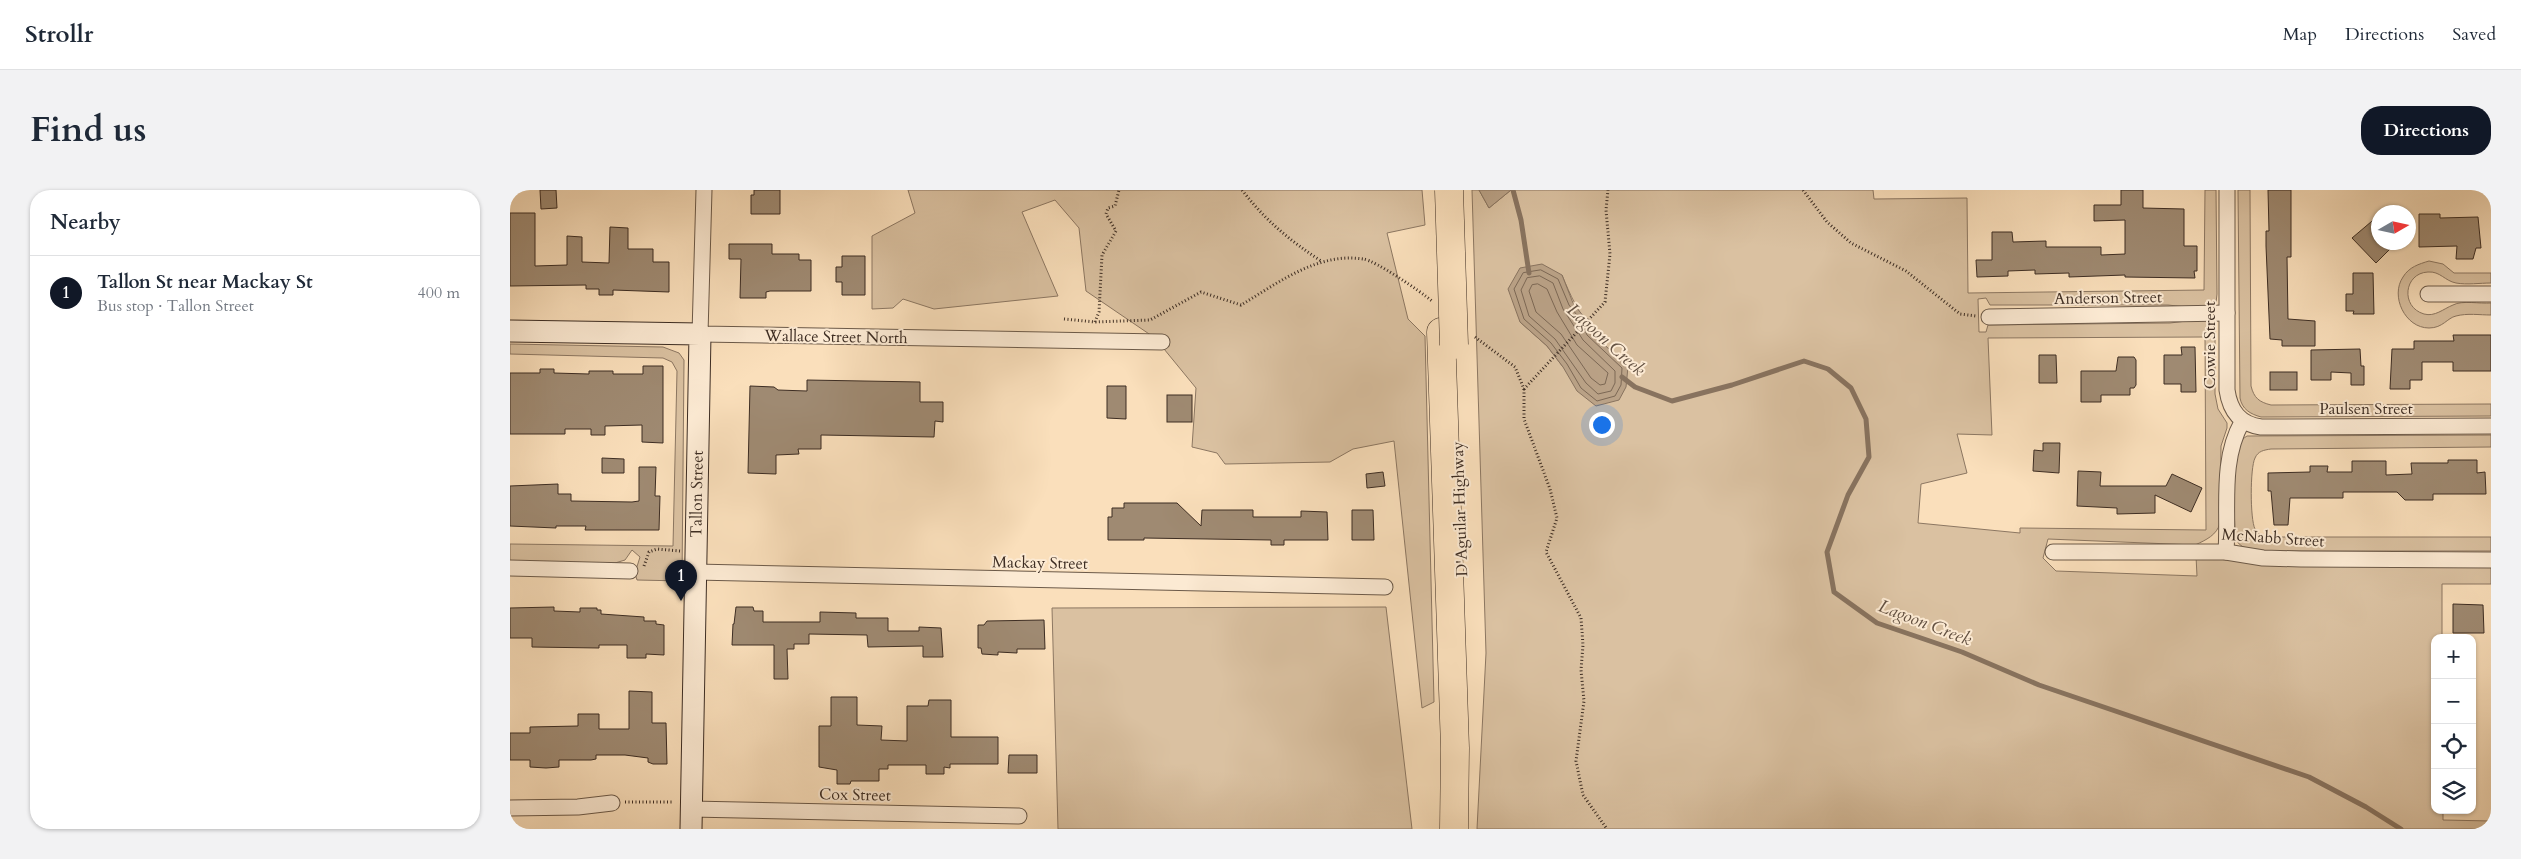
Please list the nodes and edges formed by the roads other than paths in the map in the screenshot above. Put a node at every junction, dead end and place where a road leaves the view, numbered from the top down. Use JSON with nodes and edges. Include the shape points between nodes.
{"nodes":[{"id":1,"x":704,"y":190,"type":"edge"},
{"id":2,"x":1436,"y":190,"type":"edge"},
{"id":3,"x":1449,"y":190,"type":"edge"},
{"id":4,"x":2227,"y":190,"type":"edge"},
{"id":5,"x":2428,"y":294,"type":"dead end"},
{"id":6,"x":2491,"y":294,"type":"edge"},
{"id":7,"x":2227,"y":314,"type":"junction"},
{"id":8,"x":1989,"y":317,"type":"road end"},
{"id":9,"x":1451,"y":329,"type":"junction"},
{"id":10,"x":510,"y":331,"type":"edge"},
{"id":11,"x":700,"y":334,"type":"junction"},
{"id":12,"x":1162,"y":342,"type":"dead end"},
{"id":13,"x":2242,"y":422,"type":"junction"},
{"id":14,"x":2491,"y":426,"type":"edge"},
{"id":15,"x":2053,"y":552,"type":"dead end"},
{"id":16,"x":2226,"y":552,"type":"junction"},
{"id":17,"x":2491,"y":560,"type":"edge"},
{"id":18,"x":696,"y":562,"type":"junction"},
{"id":19,"x":510,"y":568,"type":"edge"},
{"id":20,"x":630,"y":571,"type":"road end"},
{"id":21,"x":1384,"y":587,"type":"dead end"},
{"id":22,"x":612,"y":803,"type":"road end"},
{"id":23,"x":510,"y":808,"type":"edge"},
{"id":24,"x":685,"y":813,"type":"edge"},
{"id":25,"x":1019,"y":816,"type":"dead end"},
{"id":26,"x":1454,"y":829,"type":"edge"},
{"id":27,"x":1468,"y":829,"type":"edge"}],
"edges":[{"from":1,"to":11,"type":"street","name":"Tallon Street"},
{"from":2,"to":9,"type":"highway","name":"D'Aguilar Highway"},
{"from":3,"to":9,"type":"highway","name":"D'Aguilar Highway","bridge":true},
{"from":4,"to":7,"type":"street","name":"Cowie Street"},
{"from":5,"to":6,"type":"street"},
{"from":7,"to":8,"type":"street","name":"Anderson Street"},
{"from":7,"to":13,"type":"street","name":"Cowie Street","via":[[2228,395]]},
{"from":9,"to":26,"type":"highway","name":"D'Aguilar Highway"},
{"from":9,"to":27,"type":"highway","name":"D'Aguilar Highway","via":[[1468,740]]},
{"from":10,"to":11,"type":"street","name":"Wallace Street North"},
{"from":11,"to":12,"type":"street","name":"Wallace Street North"},
{"from":11,"to":18,"type":"street","name":"Tallon Street"},
{"from":13,"to":14,"type":"street","name":"Paulsen Street","via":[[2269,427]]},
{"from":13,"to":16,"type":"street","via":[[2228,456]]},
{"from":15,"to":16,"type":"street","name":"McNabb Street"},
{"from":16,"to":17,"type":"street","name":"McNabb Street","via":[[2263,558]]},
{"from":18,"to":21,"type":"street","name":"Mackay Street"},
{"from":18,"to":24,"type":"street","name":"Tallon Street"},
{"from":19,"to":20,"type":"street"},
{"from":22,"to":23,"type":"street","via":[[578,808]]},
{"from":24,"to":25,"type":"street","name":"Cox Street"}]}
